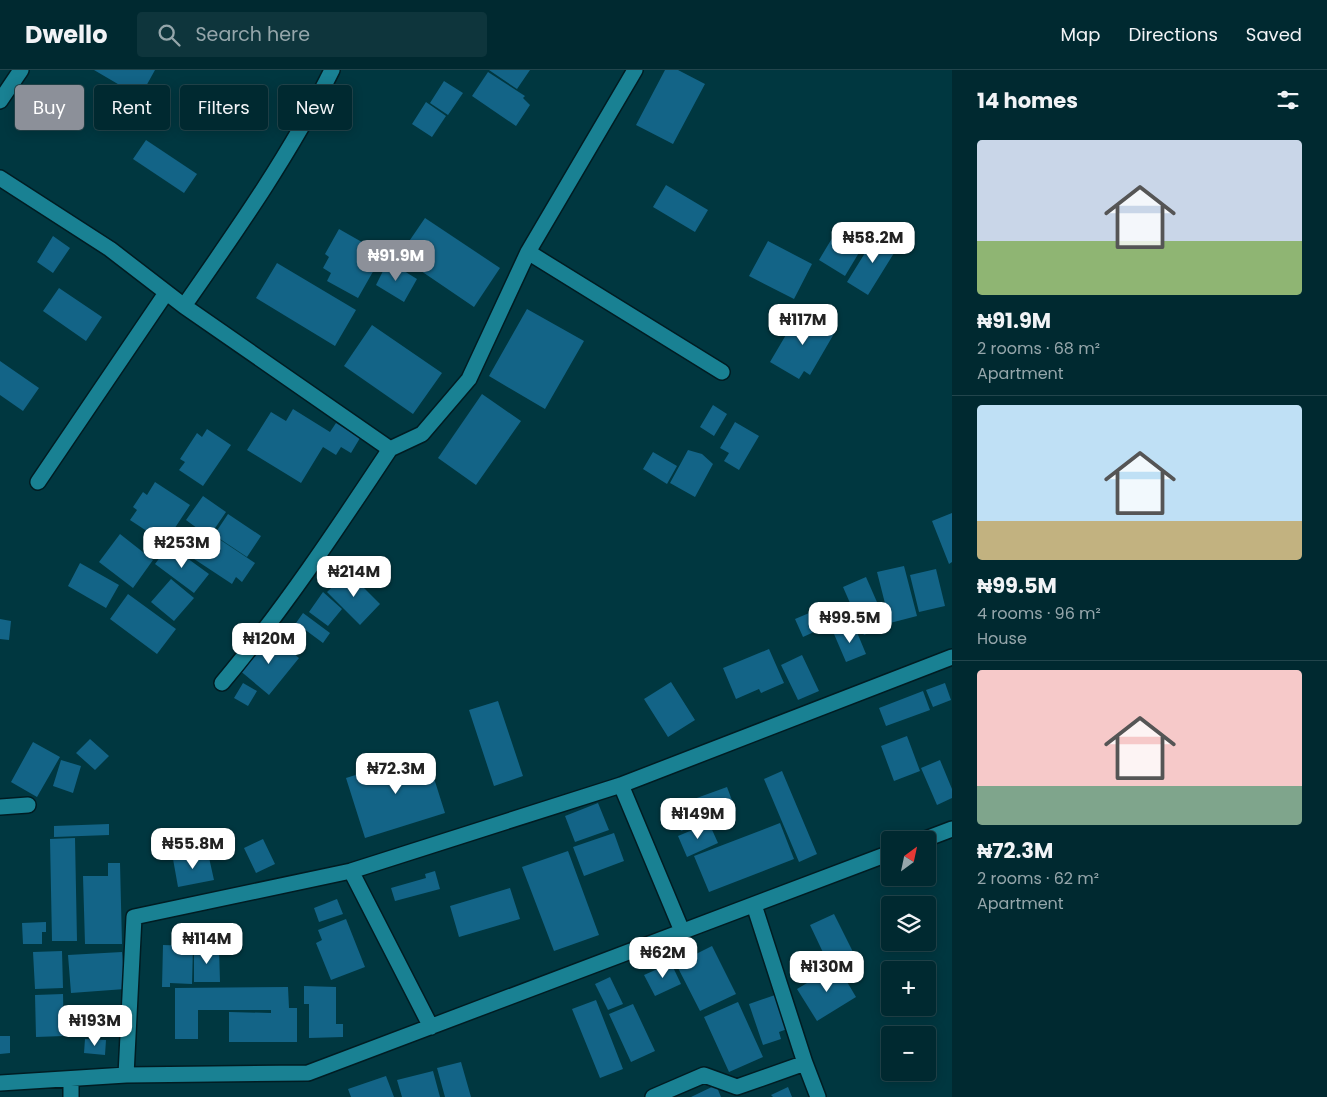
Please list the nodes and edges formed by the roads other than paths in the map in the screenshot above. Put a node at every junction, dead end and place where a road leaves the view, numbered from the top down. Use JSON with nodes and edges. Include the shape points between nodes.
{"nodes":[{"id":1,"x":21,"y":70,"type":"edge"},
{"id":2,"x":332,"y":70,"type":"edge"},
{"id":3,"x":636,"y":70,"type":"edge"},
{"id":4,"x":0,"y":101,"type":"edge"},
{"id":5,"x":0,"y":178,"type":"edge"},
{"id":6,"x":528,"y":252,"type":"junction"},
{"id":7,"x":166,"y":293,"type":"junction"},
{"id":8,"x":184,"y":306,"type":"junction"},
{"id":9,"x":722,"y":372,"type":"dead end"},
{"id":10,"x":390,"y":449,"type":"junction"},
{"id":11,"x":38,"y":482,"type":"dead end"},
{"id":12,"x":952,"y":657,"type":"edge"},
{"id":13,"x":222,"y":683,"type":"dead end"},
{"id":14,"x":621,"y":785,"type":"junction"},
{"id":15,"x":28,"y":805,"type":"dead end"},
{"id":16,"x":0,"y":807,"type":"edge"},
{"id":17,"x":952,"y":829,"type":"edge"},
{"id":18,"x":936,"y":835,"type":"edge"},
{"id":19,"x":881,"y":856,"type":"edge"},
{"id":20,"x":352,"y":871,"type":"junction"},
{"id":21,"x":754,"y":905,"type":"junction"},
{"id":22,"x":682,"y":932,"type":"junction"},
{"id":23,"x":430,"y":1027,"type":"junction"},
{"id":24,"x":806,"y":1063,"type":"junction"},
{"id":25,"x":126,"y":1075,"type":"junction"},
{"id":26,"x":71,"y":1079,"type":"junction"},
{"id":27,"x":0,"y":1083,"type":"edge"},
{"id":28,"x":71,"y":1097,"type":"edge"},
{"id":29,"x":653,"y":1097,"type":"edge"},
{"id":30,"x":818,"y":1097,"type":"edge"}],
"edges":[{"from":1,"to":4,"type":"street"},
{"from":2,"to":8,"type":"street","via":[[251,209]]},
{"from":3,"to":6,"type":"street"},
{"from":5,"to":7,"type":"street","via":[[110,249]]},
{"from":6,"to":9,"type":"street"},
{"from":6,"to":10,"type":"street","via":[[469,379],[422,434]]},
{"from":7,"to":8,"type":"street"},
{"from":7,"to":11,"type":"street"},
{"from":8,"to":10,"type":"street"},
{"from":10,"to":13,"type":"street","via":[[326,545]]},
{"from":12,"to":14,"type":"street"},
{"from":14,"to":20,"type":"street"},
{"from":14,"to":22,"type":"street"},
{"from":15,"to":16,"type":"street"},
{"from":17,"to":18,"type":"street"},
{"from":19,"to":21,"type":"street"},
{"from":20,"to":23,"type":"street"},
{"from":20,"to":25,"type":"street","via":[[134,917]]},
{"from":21,"to":22,"type":"street"},
{"from":21,"to":24,"type":"street"},
{"from":22,"to":23,"type":"street"},
{"from":23,"to":25,"type":"street","via":[[308,1072]]},
{"from":24,"to":29,"type":"street","via":[[737,1087],[704,1075]]},
{"from":24,"to":30,"type":"street"},
{"from":25,"to":26,"type":"street"},
{"from":26,"to":27,"type":"street"},
{"from":26,"to":28,"type":"street"}]}
